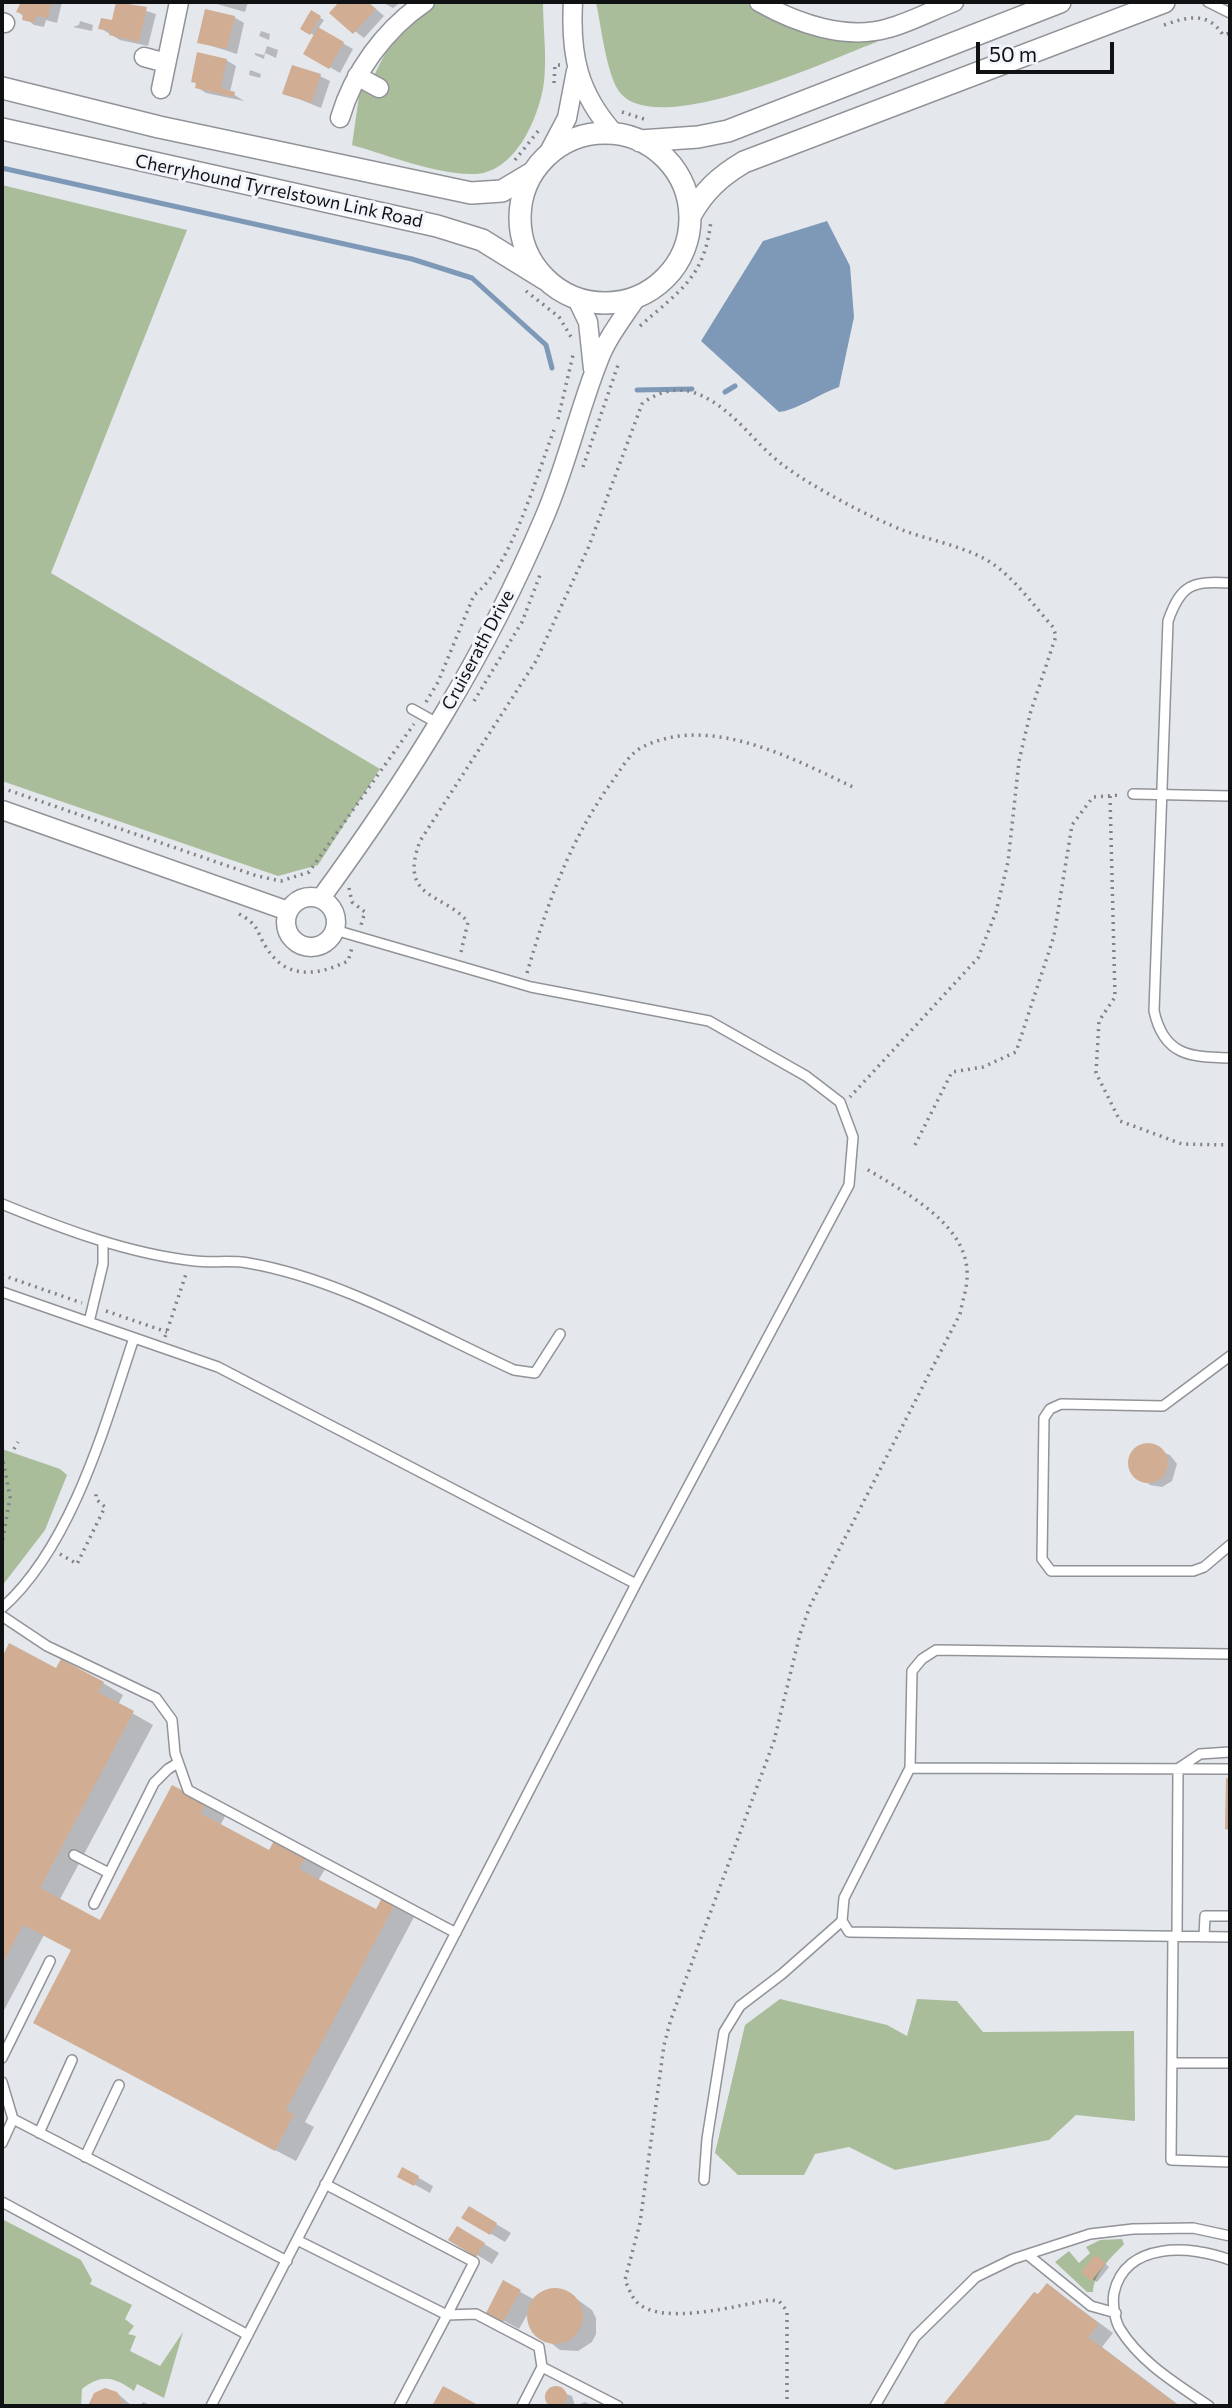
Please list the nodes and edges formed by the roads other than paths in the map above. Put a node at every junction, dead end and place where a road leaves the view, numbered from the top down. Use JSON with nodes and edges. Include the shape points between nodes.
{"nodes":[{"id":1,"x":178,"y":2,"type":"edge"},
{"id":2,"x":425,"y":2,"type":"edge"},
{"id":3,"x":573,"y":2,"type":"edge"},
{"id":4,"x":759,"y":2,"type":"edge"},
{"id":5,"x":954,"y":2,"type":"edge"},
{"id":6,"x":1060,"y":2,"type":"edge"},
{"id":7,"x":1164,"y":2,"type":"edge"},
{"id":8,"x":1208,"y":2,"type":"edge"},
{"id":9,"x":1230,"y":13,"type":"edge"},
{"id":10,"x":144,"y":57,"type":"dead end"},
{"id":11,"x":166,"y":64,"type":"junction"},
{"id":12,"x":576,"y":67,"type":"junction"},
{"id":13,"x":357,"y":76,"type":"junction"},
{"id":14,"x":2,"y":88,"type":"edge"},
{"id":15,"x":379,"y":88,"type":"dead end"},
{"id":16,"x":160,"y":89,"type":"dead end"},
{"id":17,"x":340,"y":118,"type":"dead end"},
{"id":18,"x":2,"y":129,"type":"edge"},
{"id":19,"x":614,"y":134,"type":"junction"},
{"id":20,"x":640,"y":141,"type":"junction"},
{"id":21,"x":547,"y":156,"type":"junction"},
{"id":22,"x":533,"y":173,"type":"junction"},
{"id":23,"x":701,"y":215,"type":"junction"},
{"id":24,"x":545,"y":279,"type":"junction"},
{"id":25,"x":636,"y":298,"type":"junction"},
{"id":26,"x":578,"y":299,"type":"junction"},
{"id":27,"x":592,"y":380,"type":"junction"},
{"id":28,"x":1230,"y":583,"type":"edge"},
{"id":29,"x":412,"y":709,"type":"dead end"},
{"id":30,"x":439,"y":724,"type":"junction"},
{"id":31,"x":1133,"y":794,"type":"road end"},
{"id":32,"x":1161,"y":794,"type":"junction"},
{"id":33,"x":1230,"y":796,"type":"edge"},
{"id":34,"x":2,"y":810,"type":"edge"},
{"id":35,"x":321,"y":898,"type":"junction"},
{"id":36,"x":288,"y":911,"type":"junction"},
{"id":37,"x":335,"y":930,"type":"junction"},
{"id":38,"x":1230,"y":1058,"type":"edge"},
{"id":39,"x":2,"y":1204,"type":"edge"},
{"id":40,"x":103,"y":1242,"type":"junction"},
{"id":41,"x":2,"y":1292,"type":"edge"},
{"id":42,"x":89,"y":1322,"type":"junction"},
{"id":43,"x":560,"y":1334,"type":"dead end"},
{"id":44,"x":134,"y":1338,"type":"junction"},
{"id":45,"x":1230,"y":1356,"type":"edge"},
{"id":46,"x":1230,"y":1545,"type":"edge"},
{"id":47,"x":636,"y":1584,"type":"junction"},
{"id":48,"x":2,"y":1608,"type":"edge"},
{"id":49,"x":2,"y":1616,"type":"edge"},
{"id":50,"x":1230,"y":1654,"type":"edge"},
{"id":51,"x":1230,"y":1752,"type":"edge"},
{"id":52,"x":178,"y":1763,"type":"junction"},
{"id":53,"x":910,"y":1768,"type":"junction"},
{"id":54,"x":1178,"y":1769,"type":"junction"},
{"id":55,"x":1228,"y":1769,"type":"edge"},
{"id":56,"x":74,"y":1855,"type":"dead end"},
{"id":57,"x":109,"y":1873,"type":"junction"},
{"id":58,"x":93,"y":1904,"type":"dead end"},
{"id":59,"x":1230,"y":1916,"type":"edge"},
{"id":60,"x":842,"y":1921,"type":"junction"},
{"id":61,"x":456,"y":1933,"type":"junction"},
{"id":62,"x":1175,"y":1936,"type":"junction"},
{"id":63,"x":1205,"y":1936,"type":"junction"},
{"id":64,"x":1230,"y":1937,"type":"edge"},
{"id":65,"x":50,"y":1961,"type":"dead end"},
{"id":66,"x":2,"y":2058,"type":"edge"},
{"id":67,"x":72,"y":2060,"type":"dead end"},
{"id":68,"x":1172,"y":2063,"type":"junction"},
{"id":69,"x":1230,"y":2063,"type":"edge"},
{"id":70,"x":2,"y":2082,"type":"edge"},
{"id":71,"x":119,"y":2085,"type":"dead end"},
{"id":72,"x":13,"y":2119,"type":"junction"},
{"id":73,"x":39,"y":2133,"type":"junction"},
{"id":74,"x":2,"y":2143,"type":"edge"},
{"id":75,"x":85,"y":2157,"type":"junction"},
{"id":76,"x":1230,"y":2162,"type":"edge"},
{"id":77,"x":704,"y":2180,"type":"dead end"},
{"id":78,"x":326,"y":2184,"type":"junction"},
{"id":79,"x":2,"y":2202,"type":"edge"},
{"id":80,"x":1230,"y":2235,"type":"edge"},
{"id":81,"x":297,"y":2240,"type":"junction"},
{"id":82,"x":1028,"y":2255,"type":"junction"},
{"id":83,"x":1230,"y":2260,"type":"edge"},
{"id":84,"x":287,"y":2261,"type":"junction"},
{"id":85,"x":1116,"y":2313,"type":"junction"},
{"id":86,"x":447,"y":2315,"type":"junction"},
{"id":87,"x":248,"y":2335,"type":"junction"},
{"id":88,"x":542,"y":2367,"type":"junction"},
{"id":89,"x":211,"y":2406,"type":"edge"},
{"id":90,"x":399,"y":2406,"type":"edge"},
{"id":91,"x":522,"y":2406,"type":"edge"},
{"id":92,"x":618,"y":2406,"type":"edge"},
{"id":93,"x":875,"y":2406,"type":"edge"},
{"id":94,"x":1209,"y":2406,"type":"edge"}],
"edges":[{"from":1,"to":11,"type":"street"},
{"from":2,"to":13,"type":"street","via":[[376,48]]},
{"from":3,"to":12,"type":"street"},
{"from":4,"to":5,"type":"street","via":[[813,25],[853,33],[887,29]]},
{"from":6,"to":20,"type":"street","via":[[728,131]]},
{"from":7,"to":23,"type":"street","via":[[744,162],[718,178],[701,197]]},
{"from":8,"to":9,"type":"lane"},
{"from":10,"to":11,"type":"street"},
{"from":11,"to":16,"type":"street"},
{"from":12,"to":19,"type":"street","via":[[594,112]]},
{"from":12,"to":21,"type":"street","via":[[567,118]]},
{"from":13,"to":15,"type":"street"},
{"from":13,"to":17,"type":"street"},
{"from":14,"to":22,"type":"street","name":"Cherryhound Tyrrelstown Link Road","via":[[159,127],[471,193],[502,191]]},
{"from":18,"to":24,"type":"street","name":"Cherryhound Tyrrelstown Link Road","via":[[438,226],[482,240]]},
{"from":19,"to":20,"type":"street"},
{"from":19,"to":21,"type":"street","via":[[587,135],[566,142]]},
{"from":20,"to":23,"type":"street","via":[[660,153],[676,171]]},
{"from":21,"to":22,"type":"street"},
{"from":22,"to":24,"type":"street","via":[[522,200],[520,228],[528,256]]},
{"from":23,"to":25,"type":"street","via":[[676,266],[658,285]]},
{"from":24,"to":26,"type":"street"},
{"from":25,"to":26,"type":"street","via":[[607,304]]},
{"from":25,"to":27,"type":"street","name":"Cruiserath Drive","via":[[599,359]]},
{"from":26,"to":27,"type":"street","name":"Cruiserath Drive","via":[[595,360]]},
{"from":27,"to":30,"type":"street","name":"Cruiserath Drive","via":[[544,518],[481,650]]},
{"from":28,"to":32,"type":"lane","via":[[1198,581],[1177,596],[1168,621]]},
{"from":29,"to":30,"type":"lane"},
{"from":30,"to":35,"type":"street","name":"Cruiserath Drive","via":[[381,816]]},
{"from":31,"to":32,"type":"lane"},
{"from":32,"to":33,"type":"lane"},
{"from":32,"to":38,"type":"lane","via":[[1154,1011],[1159,1031],[1185,1053]]},
{"from":34,"to":36,"type":"street"},
{"from":35,"to":36,"type":"street","via":[[306,897]]},
{"from":35,"to":37,"type":"street","via":[[336,915]]},
{"from":36,"to":37,"type":"street","via":[[289,935],[302,946],[318,947]]},
{"from":37,"to":47,"type":"lane","via":[[523,985],[709,1021],[806,1076],[842,1107],[853,1137],[849,1185]]},
{"from":39,"to":40,"type":"lane"},
{"from":40,"to":42,"type":"lane","via":[[103,1264]]},
{"from":40,"to":43,"type":"lane","via":[[191,1261],[247,1263],[311,1281],[514,1370],[536,1373]]},
{"from":41,"to":42,"type":"lane"},
{"from":42,"to":44,"type":"lane"},
{"from":44,"to":47,"type":"lane","via":[[218,1367]]},
{"from":44,"to":48,"type":"lane","via":[[91,1467],[50,1547]]},
{"from":45,"to":46,"type":"lane","via":[[1163,1406],[1061,1404],[1050,1409],[1044,1418],[1042,1559],[1051,1571],[1193,1571]]},
{"from":47,"to":61,"type":"lane"},
{"from":49,"to":52,"type":"lane","via":[[47,1646],[156,1698],[172,1720]]},
{"from":50,"to":53,"type":"lane","via":[[936,1650],[912,1671]]},
{"from":51,"to":54,"type":"lane","via":[[1200,1754]]},
{"from":52,"to":57,"type":"lane","via":[[155,1783]]},
{"from":52,"to":61,"type":"lane","via":[[188,1790]]},
{"from":53,"to":54,"type":"lane"},
{"from":53,"to":60,"type":"lane","via":[[844,1898]]},
{"from":54,"to":55,"type":"lane"},
{"from":54,"to":62,"type":"lane"},
{"from":56,"to":57,"type":"lane"},
{"from":57,"to":58,"type":"lane"},
{"from":59,"to":63,"type":"lane","via":[[1205,1916]]},
{"from":60,"to":62,"type":"lane","via":[[849,1932]]},
{"from":60,"to":77,"type":"lane","via":[[740,2006],[724,2032]]},
{"from":61,"to":78,"type":"lane"},
{"from":62,"to":63,"type":"lane"},
{"from":62,"to":68,"type":"lane"},
{"from":63,"to":64,"type":"lane"},
{"from":65,"to":66,"type":"lane"},
{"from":67,"to":73,"type":"lane"},
{"from":68,"to":69,"type":"lane"},
{"from":68,"to":76,"type":"lane","via":[[1171,2160]]},
{"from":70,"to":72,"type":"lane"},
{"from":71,"to":75,"type":"lane"},
{"from":72,"to":73,"type":"lane"},
{"from":72,"to":74,"type":"lane"},
{"from":73,"to":75,"type":"lane"},
{"from":75,"to":84,"type":"lane"},
{"from":78,"to":81,"type":"lane"},
{"from":78,"to":86,"type":"lane","via":[[474,2262]]},
{"from":79,"to":87,"type":"lane"},
{"from":80,"to":82,"type":"lane","via":[[1193,2228],[1133,2229],[1090,2234]]},
{"from":81,"to":84,"type":"lane"},
{"from":81,"to":86,"type":"lane"},
{"from":82,"to":85,"type":"lane","via":[[1091,2306]]},
{"from":82,"to":93,"type":"lane","via":[[967,2285],[915,2337]]},
{"from":83,"to":85,"type":"lane","via":[[1205,2250],[1164,2251],[1135,2260],[1118,2275],[1113,2299]]},
{"from":84,"to":87,"type":"lane"},
{"from":85,"to":94,"type":"lane","via":[[1119,2327],[1144,2359]]},
{"from":86,"to":88,"type":"lane","via":[[476,2314],[539,2347]]},
{"from":86,"to":90,"type":"lane"},
{"from":87,"to":89,"type":"lane"},
{"from":88,"to":91,"type":"lane"},
{"from":88,"to":92,"type":"lane"}]}
